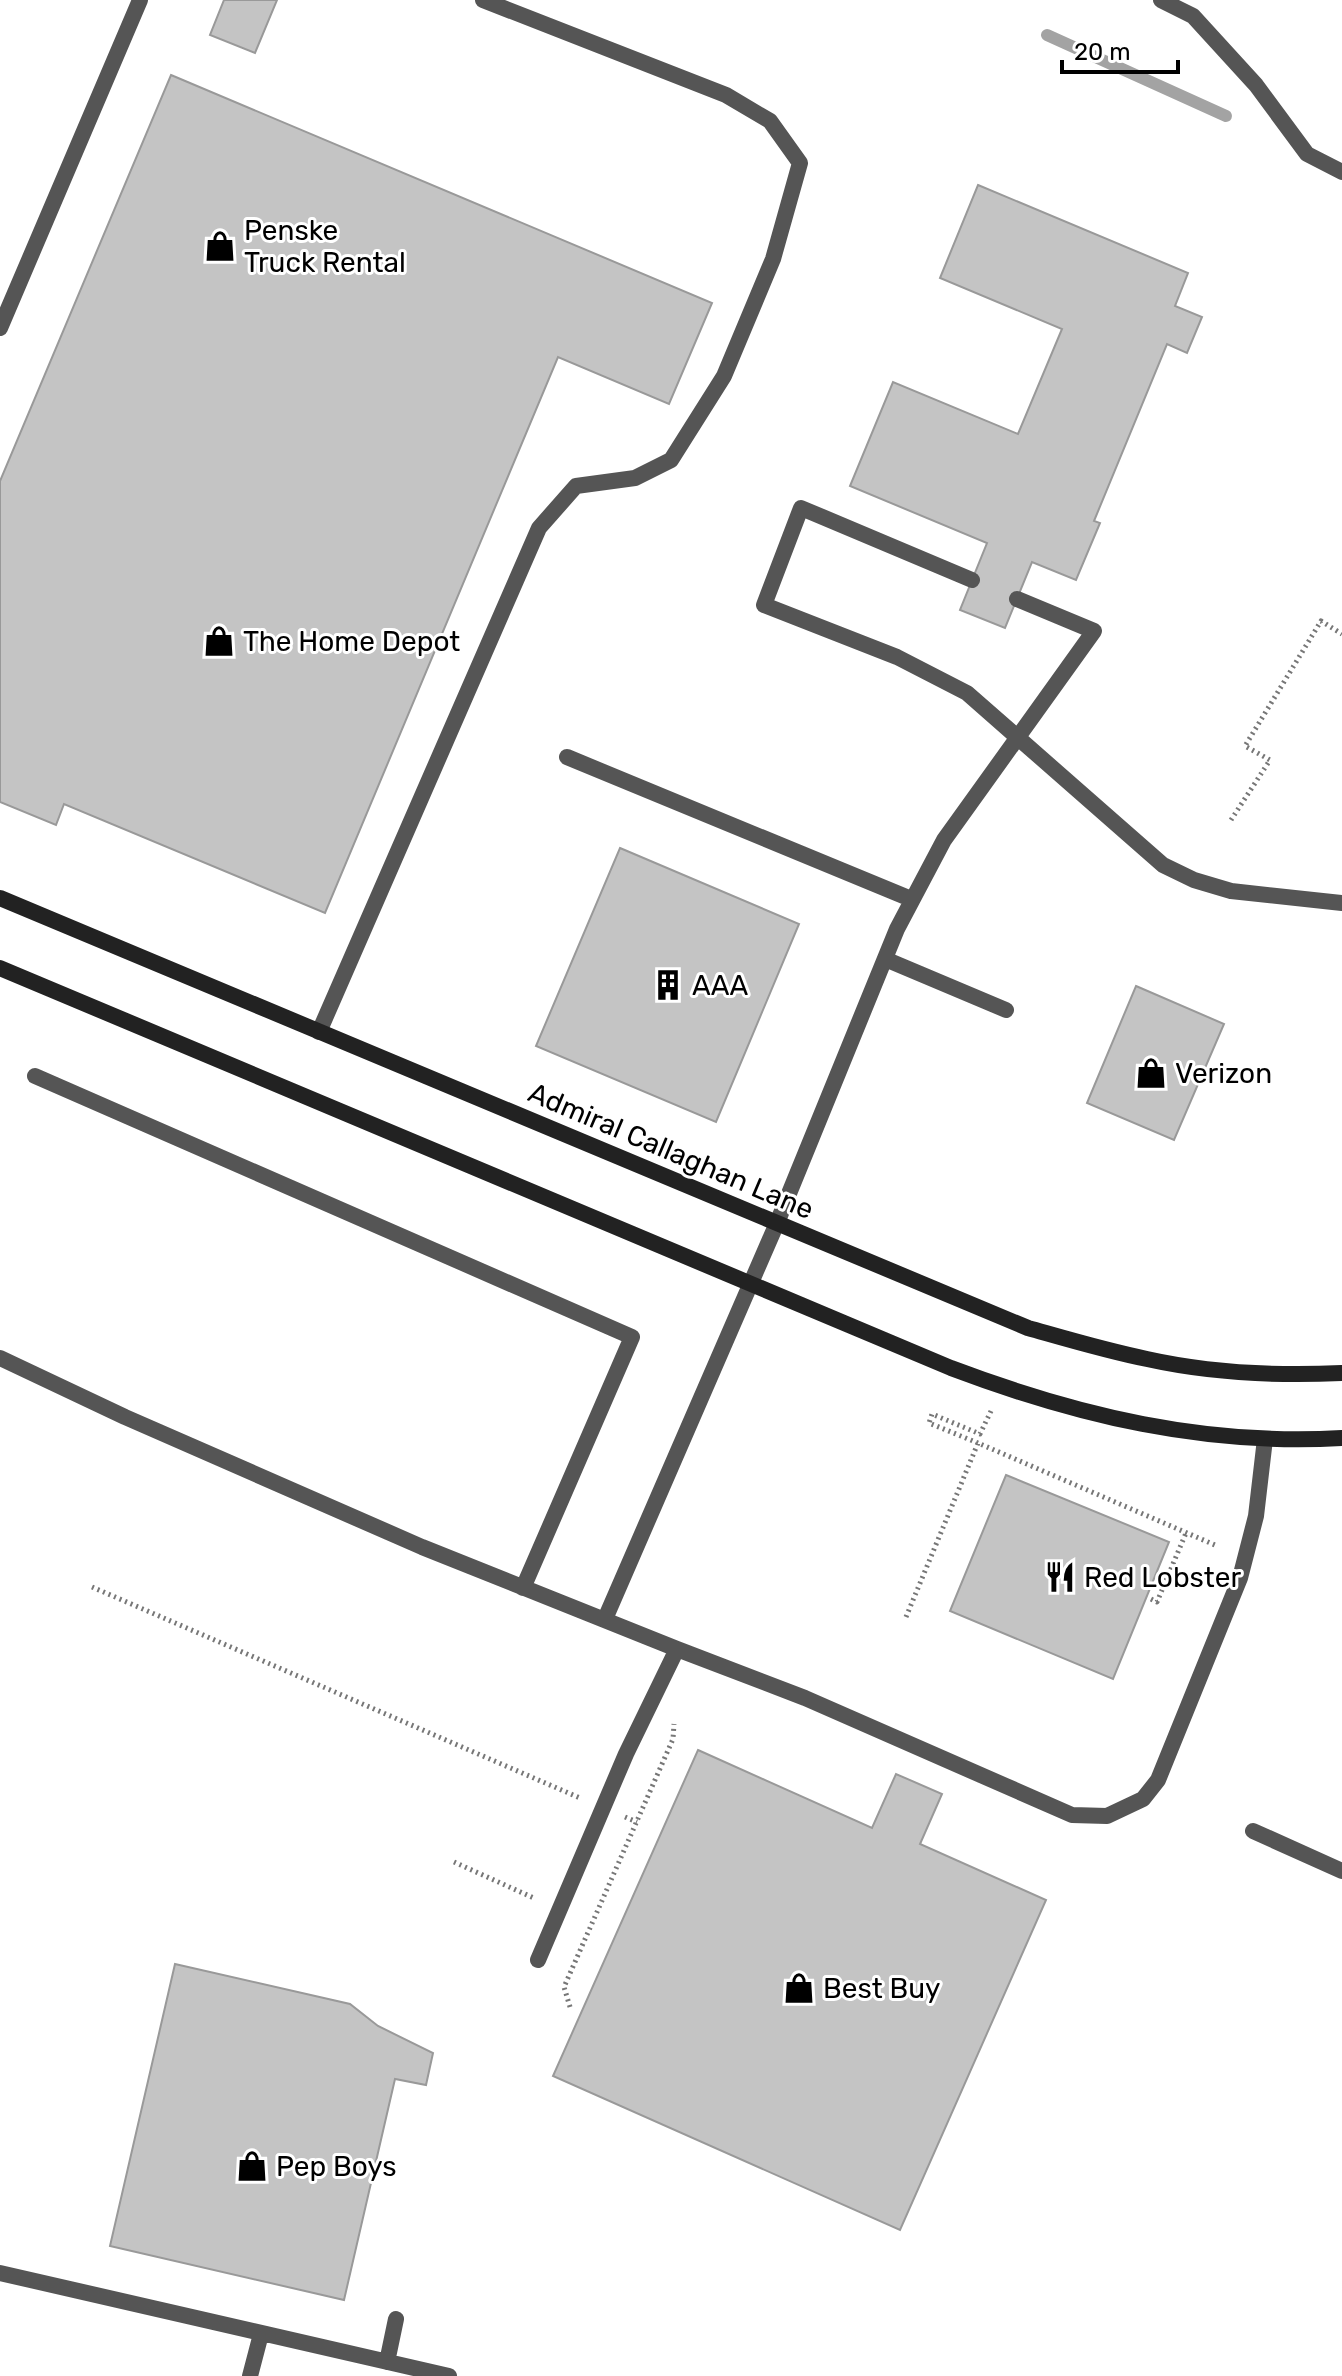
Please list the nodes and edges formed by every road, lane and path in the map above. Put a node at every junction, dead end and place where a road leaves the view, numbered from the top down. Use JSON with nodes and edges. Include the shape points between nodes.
{"nodes":[{"id":1,"x":140,"y":0,"type":"edge"},
{"id":2,"x":483,"y":0,"type":"edge"},
{"id":3,"x":1161,"y":0,"type":"edge"},
{"id":4,"x":1342,"y":172,"type":"edge"},
{"id":5,"x":0,"y":328,"type":"edge"},
{"id":6,"x":972,"y":580,"type":"dead end"},
{"id":7,"x":1017,"y":599,"type":"dead end"},
{"id":8,"x":1342,"y":634,"type":"edge"},
{"id":9,"x":1019,"y":737,"type":"junction"},
{"id":10,"x":567,"y":757,"type":"dead end"},
{"id":11,"x":1231,"y":820,"type":"dead end"},
{"id":12,"x":0,"y":898,"type":"edge"},
{"id":13,"x":911,"y":899,"type":"junction"},
{"id":14,"x":1342,"y":903,"type":"edge"},
{"id":15,"x":885,"y":959,"type":"junction"},
{"id":16,"x":0,"y":968,"type":"edge"},
{"id":17,"x":1006,"y":1010,"type":"dead end"},
{"id":18,"x":319,"y":1032,"type":"junction"},
{"id":19,"x":35,"y":1076,"type":"dead end"},
{"id":20,"x":777,"y":1223,"type":"junction"},
{"id":21,"x":751,"y":1283,"type":"junction"},
{"id":22,"x":0,"y":1358,"type":"edge"},
{"id":23,"x":1342,"y":1373,"type":"edge"},
{"id":24,"x":991,"y":1410,"type":"dead end"},
{"id":25,"x":1342,"y":1438,"type":"edge"},
{"id":26,"x":1265,"y":1439,"type":"junction"},
{"id":27,"x":978,"y":1443,"type":"junction"},
{"id":28,"x":1186,"y":1533,"type":"junction"},
{"id":29,"x":1215,"y":1545,"type":"dead end"},
{"id":30,"x":92,"y":1587,"type":"dead end"},
{"id":31,"x":523,"y":1588,"type":"junction"},
{"id":32,"x":1151,"y":1599,"type":"dead end"},
{"id":33,"x":906,"y":1617,"type":"dead end"},
{"id":34,"x":605,"y":1619,"type":"junction"},
{"id":35,"x":677,"y":1649,"type":"junction"},
{"id":36,"x":673,"y":1739,"type":"dead end"},
{"id":37,"x":603,"y":1808,"type":"junction"},
{"id":38,"x":637,"y":1822,"type":"junction"},
{"id":39,"x":1253,"y":1831,"type":"dead end"},
{"id":40,"x":454,"y":1862,"type":"dead end"},
{"id":41,"x":1342,"y":1871,"type":"edge"},
{"id":42,"x":559,"y":1909,"type":"junction"},
{"id":43,"x":592,"y":1924,"type":"junction"},
{"id":44,"x":538,"y":1960,"type":"dead end"},
{"id":45,"x":570,"y":2007,"type":"dead end"},
{"id":46,"x":0,"y":2273,"type":"edge"},
{"id":47,"x":396,"y":2319,"type":"dead end"},
{"id":48,"x":261,"y":2334,"type":"junction"},
{"id":49,"x":387,"y":2362,"type":"junction"},
{"id":50,"x":250,"y":2376,"type":"edge"},
{"id":51,"x":449,"y":2376,"type":"edge"}],
"edges":[{"from":1,"to":5,"type":"lane"},
{"from":2,"to":18,"type":"lane","via":[[726,95],[770,121],[800,163],[773,259],[724,376],[671,460],[635,478],[576,486],[539,528]]},
{"from":3,"to":4,"type":"lane","via":[[1193,16],[1256,85],[1307,154]]},
{"from":6,"to":9,"type":"lane","via":[[801,508],[764,605],[897,657],[967,693]]},
{"from":7,"to":9,"type":"lane","via":[[1094,631]]},
{"from":8,"to":11,"type":"path","via":[[1321,621],[1245,746],[1270,760]]},
{"from":9,"to":13,"type":"lane","via":[[944,840]]},
{"from":9,"to":14,"type":"lane","via":[[1163,865],[1231,891]]},
{"from":10,"to":13,"type":"lane"},
{"from":12,"to":18,"type":"main road","name":"Admiral Callaghan Lane"},
{"from":13,"to":15,"type":"lane"},
{"from":15,"to":17,"type":"lane"},
{"from":15,"to":20,"type":"lane"},
{"from":16,"to":21,"type":"main road"},
{"from":18,"to":20,"type":"main road","name":"Admiral Callaghan Lane"},
{"from":19,"to":31,"type":"lane","via":[[632,1337]]},
{"from":20,"to":21,"type":"lane"},
{"from":20,"to":23,"type":"main road","name":"Admiral Callaghan Lane","via":[[975,1308],[1089,1345],[1205,1369]]},
{"from":21,"to":26,"type":"main road","via":[[1007,1389],[1136,1424]]},
{"from":21,"to":34,"type":"lane"},
{"from":22,"to":31,"type":"lane","via":[[322,1504]]},
{"from":24,"to":27,"type":"path","via":[[980,1434],[932,1414],[929,1423]]},
{"from":25,"to":26,"type":"main road"},
{"from":26,"to":35,"type":"lane","via":[[1256,1516],[1240,1578],[1158,1780],[1143,1799],[1107,1816],[1072,1815],[805,1698]]},
{"from":27,"to":28,"type":"path"},
{"from":27,"to":33,"type":"path"},
{"from":28,"to":29,"type":"path"},
{"from":28,"to":32,"type":"path","via":[[1157,1602]]},
{"from":30,"to":37,"type":"path"},
{"from":31,"to":34,"type":"lane"},
{"from":34,"to":35,"type":"lane"},
{"from":35,"to":37,"type":"lane"},
{"from":36,"to":38,"type":"path"},
{"from":37,"to":38,"type":"path"},
{"from":37,"to":42,"type":"lane"},
{"from":38,"to":43,"type":"path"},
{"from":39,"to":41,"type":"lane"},
{"from":40,"to":42,"type":"path"},
{"from":42,"to":43,"type":"path"},
{"from":42,"to":44,"type":"lane"},
{"from":43,"to":45,"type":"path","via":[[564,1987]]},
{"from":46,"to":48,"type":"lane"},
{"from":47,"to":49,"type":"lane"},
{"from":48,"to":49,"type":"lane"},
{"from":48,"to":50,"type":"lane"},
{"from":49,"to":51,"type":"lane"}]}
